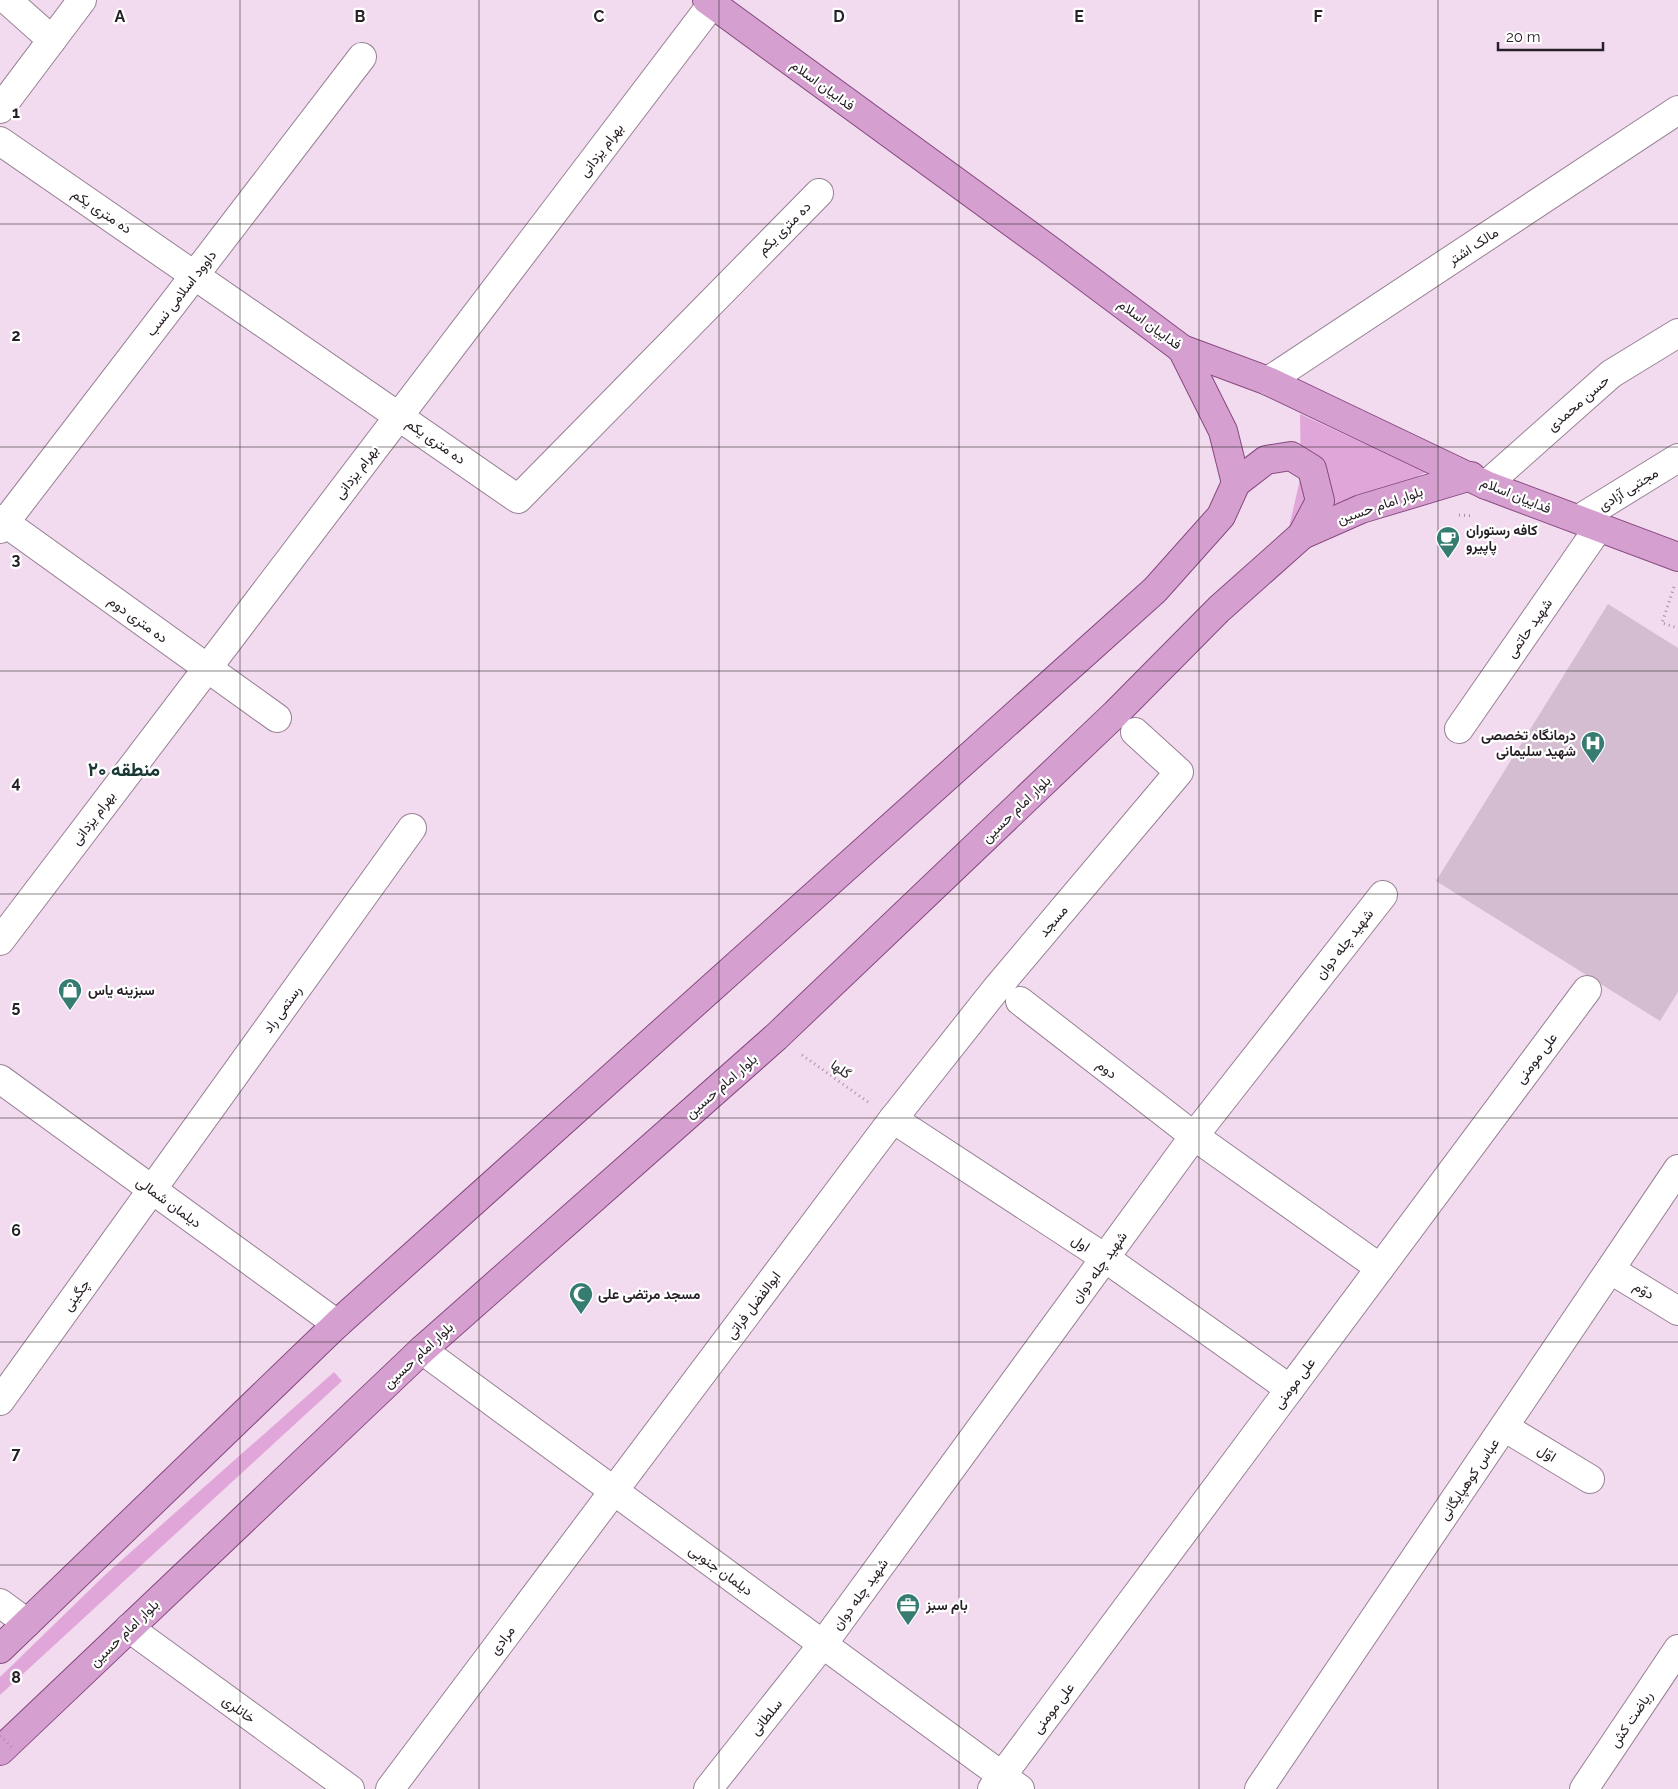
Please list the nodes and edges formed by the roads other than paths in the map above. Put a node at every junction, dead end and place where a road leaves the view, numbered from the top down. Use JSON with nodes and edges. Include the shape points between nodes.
{"nodes":[{"id":1,"x":7,"y":0,"type":"edge"},
{"id":2,"x":82,"y":0,"type":"edge"},
{"id":3,"x":709,"y":2,"type":"edge"},
{"id":4,"x":52,"y":40,"type":"junction"},
{"id":5,"x":362,"y":57,"type":"dead end"},
{"id":6,"x":0,"y":109,"type":"edge"},
{"id":7,"x":1678,"y":110,"type":"edge"},
{"id":8,"x":0,"y":141,"type":"edge"},
{"id":9,"x":819,"y":193,"type":"dead end"},
{"id":10,"x":195,"y":275,"type":"junction"},
{"id":11,"x":1678,"y":332,"type":"edge"},
{"id":12,"x":1182,"y":349,"type":"junction"},
{"id":13,"x":1268,"y":381,"type":"junction"},
{"id":14,"x":399,"y":415,"type":"junction"},
{"id":15,"x":1678,"y":458,"type":"edge"},
{"id":16,"x":1479,"y":481,"type":"junction"},
{"id":17,"x":1236,"y":483,"type":"junction"},
{"id":18,"x":1589,"y":523,"type":"junction"},
{"id":19,"x":2,"y":524,"type":"edge"},
{"id":20,"x":1302,"y":535,"type":"junction"},
{"id":21,"x":1677,"y":570,"type":"edge"},
{"id":22,"x":207,"y":668,"type":"junction"},
{"id":23,"x":277,"y":718,"type":"dead end"},
{"id":24,"x":1458,"y":729,"type":"dead end"},
{"id":25,"x":1135,"y":732,"type":"dead end"},
{"id":26,"x":412,"y":828,"type":"dead end"},
{"id":27,"x":1383,"y":895,"type":"dead end"},
{"id":28,"x":0,"y":940,"type":"edge"},
{"id":29,"x":1587,"y":990,"type":"dead end"},
{"id":30,"x":1020,"y":1001,"type":"dead end"},
{"id":31,"x":0,"y":1079,"type":"edge"},
{"id":32,"x":893,"y":1119,"type":"junction"},
{"id":33,"x":1194,"y":1136,"type":"junction"},
{"id":34,"x":1678,"y":1169,"type":"edge"},
{"id":35,"x":152,"y":1189,"type":"junction"},
{"id":36,"x":1105,"y":1258,"type":"junction"},
{"id":37,"x":1380,"y":1268,"type":"junction"},
{"id":38,"x":1611,"y":1270,"type":"junction"},
{"id":39,"x":1678,"y":1311,"type":"edge"},
{"id":40,"x":337,"y":1324,"type":"junction"},
{"id":41,"x":422,"y":1350,"type":"junction"},
{"id":42,"x":1290,"y":1389,"type":"junction"},
{"id":43,"x":0,"y":1400,"type":"edge"},
{"id":44,"x":1504,"y":1427,"type":"junction"},
{"id":45,"x":1590,"y":1479,"type":"dead end"},
{"id":46,"x":613,"y":1491,"type":"junction"},
{"id":47,"x":0,"y":1603,"type":"edge"},
{"id":48,"x":27,"y":1623,"type":"junction"},
{"id":49,"x":129,"y":1628,"type":"junction"},
{"id":50,"x":823,"y":1644,"type":"junction"},
{"id":51,"x":0,"y":1649,"type":"edge"},
{"id":52,"x":1678,"y":1649,"type":"edge"},
{"id":53,"x":7,"y":1750,"type":"edge"},
{"id":54,"x":1005,"y":1785,"type":"edge"},
{"id":55,"x":350,"y":1789,"type":"edge"},
{"id":56,"x":390,"y":1789,"type":"edge"},
{"id":57,"x":708,"y":1789,"type":"edge"},
{"id":58,"x":1259,"y":1789,"type":"edge"},
{"id":59,"x":1584,"y":1789,"type":"edge"}],
"edges":[{"from":1,"to":4,"type":"street"},
{"from":2,"to":4,"type":"street"},
{"from":3,"to":12,"type":"main road","name":"فداییان اسلام"},
{"from":3,"to":14,"type":"street","name":"بهرام یزدانی"},
{"from":4,"to":6,"type":"street"},
{"from":5,"to":10,"type":"street","name":"داوود اسلامی نسب"},
{"from":7,"to":13,"type":"street","name":"مالک اشتر"},
{"from":8,"to":10,"type":"street","name":"ده متری یکم"},
{"from":9,"to":14,"type":"street","name":"ده متری یکم","via":[[518,499]]},
{"from":10,"to":14,"type":"street","name":"ده متری یکم"},
{"from":10,"to":19,"type":"street","name":"داوود اسلامی نسب"},
{"from":11,"to":16,"type":"street","name":"حسن محمدی","via":[[1611,374]]},
{"from":12,"to":13,"type":"main road","name":"فداییان اسلام"},
{"from":12,"to":17,"type":"main road","via":[[1223,431]]},
{"from":13,"to":16,"type":"main road","name":"فداییان اسلام"},
{"from":14,"to":22,"type":"street","name":"بهرام یزدانی"},
{"from":15,"to":18,"type":"street","name":"مجتبی آزادی"},
{"from":16,"to":18,"type":"main road","name":"فداییان اسلام"},
{"from":16,"to":20,"type":"main road","name":"بلوار امام حسین","via":[[1361,509]]},
{"from":17,"to":20,"type":"main road","via":[[1266,460],[1290,456],[1312,469],[1320,501]]},
{"from":17,"to":40,"type":"main road","via":[[1221,516],[1155,590]]},
{"from":18,"to":21,"type":"main road","name":"فداییان اسلام"},
{"from":18,"to":24,"type":"street","name":"شهید حاتمی"},
{"from":19,"to":22,"type":"street","name":"ده متری دوم"},
{"from":20,"to":41,"type":"main road","name":"بلوار امام حسین","via":[[1219,609],[1115,714],[776,1037]]},
{"from":22,"to":23,"type":"street","name":"ده متری دوم"},
{"from":22,"to":28,"type":"street","name":"بهرام یزدانی"},
{"from":25,"to":32,"type":"street","name":"مسجد","via":[[1179,772],[996,989]]},
{"from":26,"to":35,"type":"street","name":"رستمی راد"},
{"from":27,"to":33,"type":"street","name":"شهید چله دوان"},
{"from":29,"to":37,"type":"street","name":"علی مومنی"},
{"from":30,"to":33,"type":"street","name":"دوم"},
{"from":31,"to":35,"type":"street","name":"دیلمان شمالی"},
{"from":32,"to":36,"type":"street","name":"اول"},
{"from":32,"to":46,"type":"street","name":"ابوالفضل فراتی"},
{"from":33,"to":36,"type":"street","name":"شهید چله دوان"},
{"from":33,"to":37,"type":"street"},
{"from":34,"to":38,"type":"street","name":"عباس کوهپایگانی"},
{"from":35,"to":40,"type":"street","name":"دیلمان شمالی"},
{"from":35,"to":43,"type":"street","name":"چگینی"},
{"from":36,"to":42,"type":"street","name":"اول"},
{"from":36,"to":50,"type":"street","name":"شهید چله دوان"},
{"from":37,"to":42,"type":"street","name":"علی مومنی"},
{"from":38,"to":39,"type":"street","name":"دوّم"},
{"from":38,"to":44,"type":"street","name":"عباس کوهپایگانی"},
{"from":40,"to":48,"type":"main road"},
{"from":41,"to":46,"type":"street","name":"دیلمان جنوبی"},
{"from":41,"to":49,"type":"main road","name":"بلوار امام حسین"},
{"from":42,"to":54,"type":"street","name":"علی مومنی"},
{"from":44,"to":45,"type":"street","name":"اوّل"},
{"from":44,"to":58,"type":"street","name":"عباس کوهپایگانی"},
{"from":46,"to":50,"type":"street","name":"دیلمان جنوبی"},
{"from":46,"to":56,"type":"street","name":"مرادی"},
{"from":47,"to":48,"type":"street"},
{"from":48,"to":51,"type":"main road"},
{"from":49,"to":53,"type":"main road","name":"بلوار امام حسین"},
{"from":49,"to":55,"type":"street","name":"خانلری"},
{"from":50,"to":54,"type":"street","name":"دیلمان جنوبی"},
{"from":50,"to":57,"type":"street","name":"سلطانی"},
{"from":52,"to":59,"type":"street","name":"ریاضت کش"}]}
